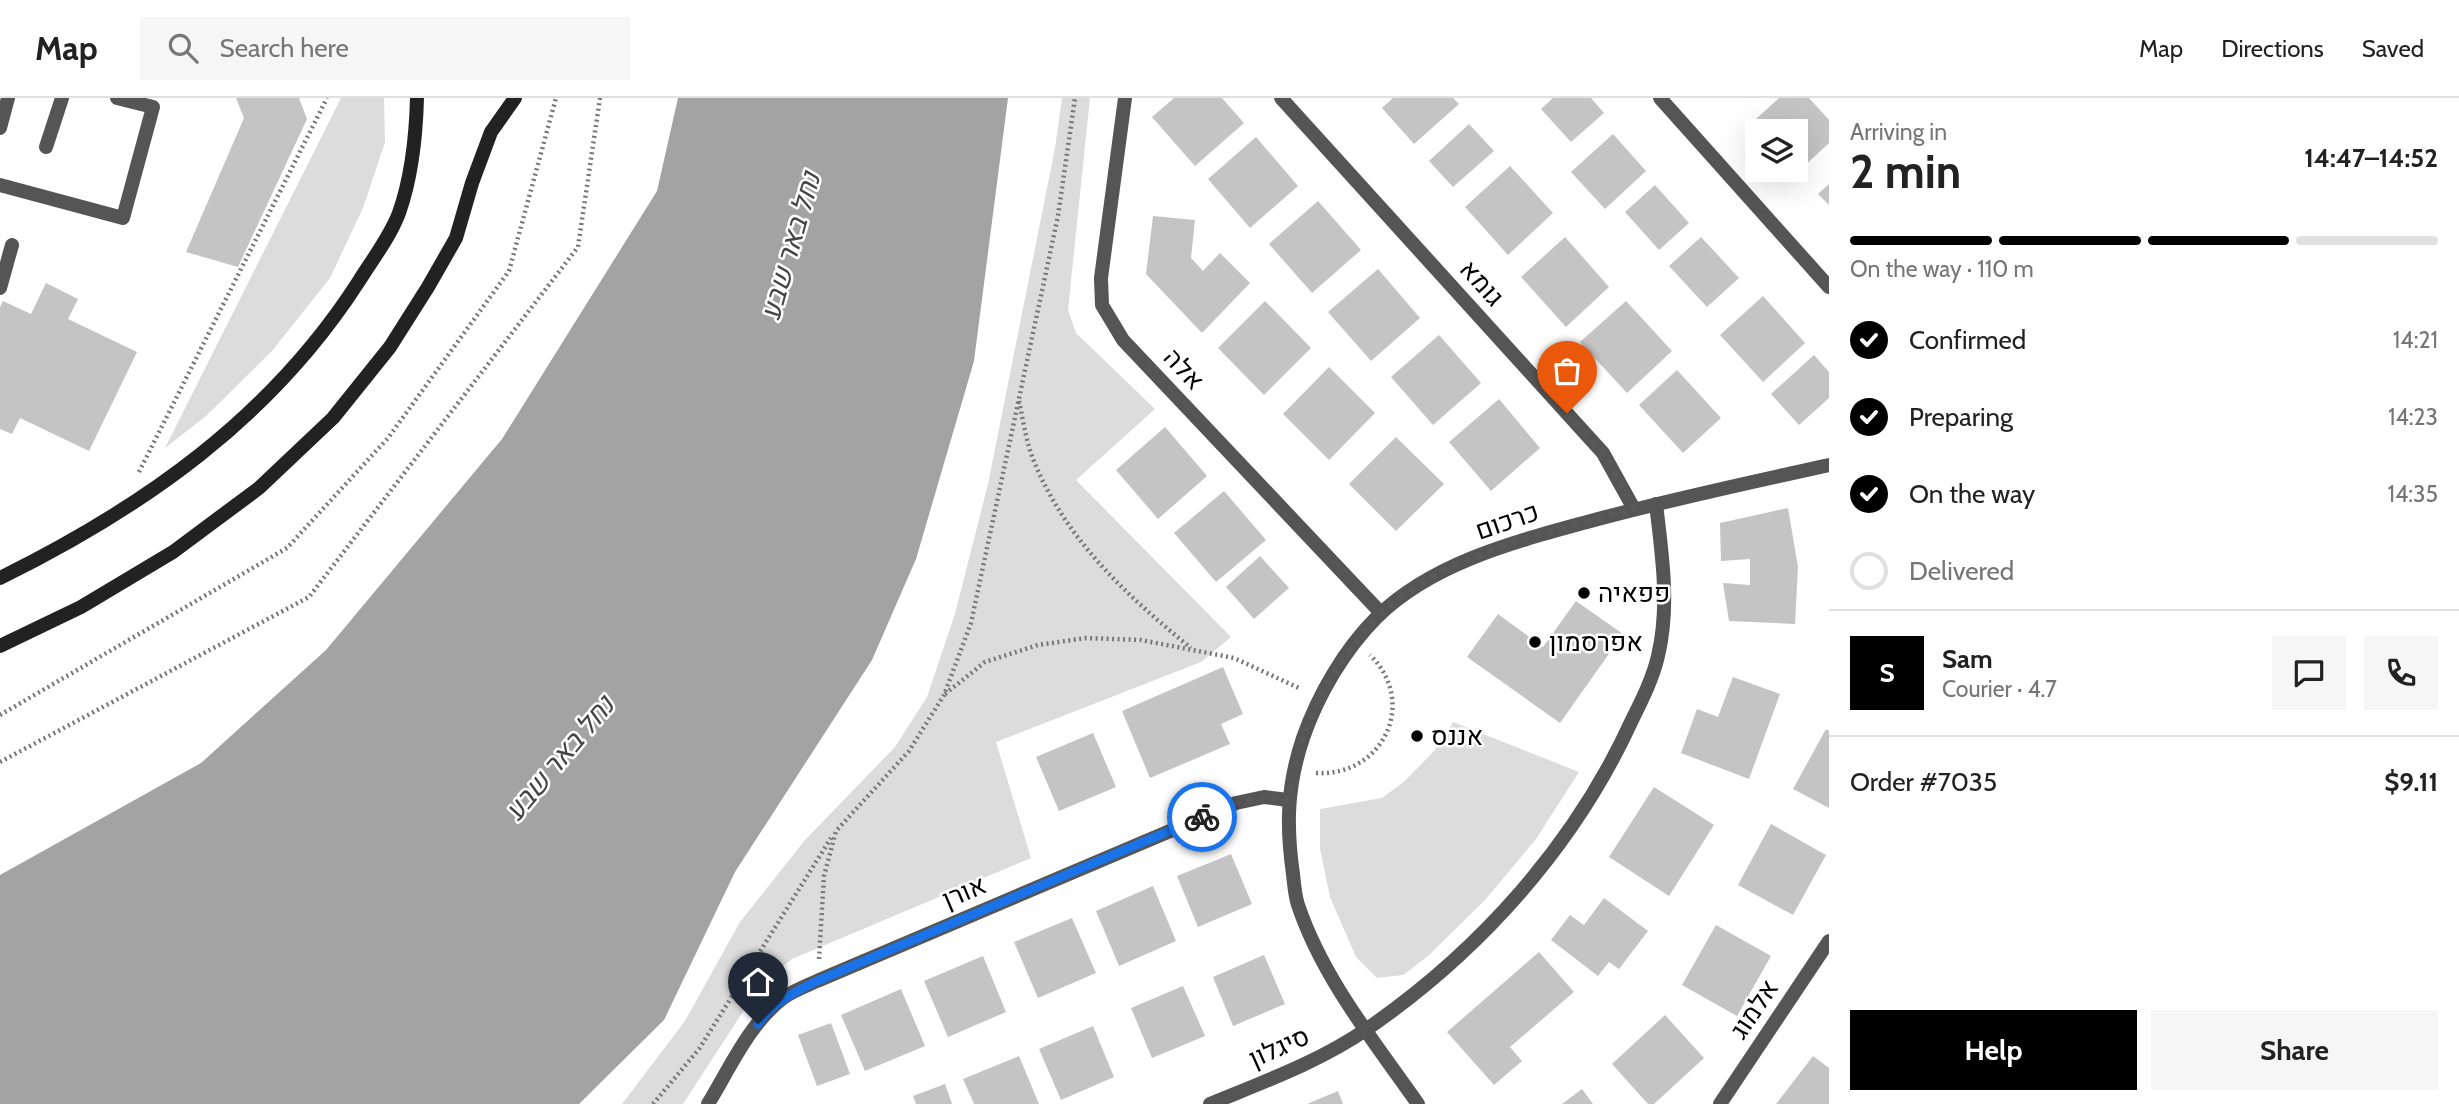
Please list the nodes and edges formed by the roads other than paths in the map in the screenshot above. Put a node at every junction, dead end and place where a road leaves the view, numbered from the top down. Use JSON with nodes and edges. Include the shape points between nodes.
{"nodes":[{"id":1,"x":8,"y":98,"type":"edge"},
{"id":2,"x":62,"y":98,"type":"edge"},
{"id":3,"x":117,"y":98,"type":"edge"},
{"id":4,"x":417,"y":98,"type":"edge"},
{"id":5,"x":514,"y":98,"type":"edge"},
{"id":6,"x":1125,"y":98,"type":"edge"},
{"id":7,"x":1281,"y":98,"type":"edge"},
{"id":8,"x":1660,"y":98,"type":"edge"},
{"id":9,"x":0,"y":128,"type":"edge"},
{"id":10,"x":46,"y":147,"type":"dead end"},
{"id":11,"x":0,"y":185,"type":"edge"},
{"id":12,"x":12,"y":245,"type":"dead end"},
{"id":13,"x":1829,"y":287,"type":"edge"},
{"id":14,"x":0,"y":288,"type":"edge"},
{"id":15,"x":1829,"y":465,"type":"edge"},
{"id":16,"x":1656,"y":504,"type":"junction"},
{"id":17,"x":1634,"y":509,"type":"junction"},
{"id":18,"x":0,"y":578,"type":"edge"},
{"id":19,"x":1381,"y":613,"type":"junction"},
{"id":20,"x":0,"y":646,"type":"edge"},
{"id":21,"x":1288,"y":800,"type":"junction"},
{"id":22,"x":1829,"y":941,"type":"edge"},
{"id":23,"x":1366,"y":1030,"type":"junction"},
{"id":24,"x":708,"y":1104,"type":"edge"},
{"id":25,"x":1210,"y":1104,"type":"edge"},
{"id":26,"x":1418,"y":1104,"type":"edge"},
{"id":27,"x":1720,"y":1104,"type":"edge"}],
"edges":[{"from":1,"to":9,"type":"street"},
{"from":2,"to":10,"type":"street"},
{"from":3,"to":11,"type":"street","via":[[153,107],[123,218]]},
{"from":4,"to":18,"type":"main road","via":[[411,170],[398,214],[340,311],[288,375],[219,440],[139,501]]},
{"from":5,"to":20,"type":"main road","via":[[491,132],[456,238],[390,347],[333,418],[259,488],[173,552],[81,607]]},
{"from":6,"to":19,"type":"street","name":"אלה","via":[[1101,278],[1102,305],[1123,340]]},
{"from":7,"to":17,"type":"street","name":"גומא","via":[[1603,453]]},
{"from":8,"to":13,"type":"street"},
{"from":12,"to":14,"type":"street"},
{"from":15,"to":16,"type":"street","name":"כרכום"},
{"from":16,"to":17,"type":"street","name":"כרכום"},
{"from":16,"to":23,"type":"street","via":[[1665,617],[1658,658],[1621,745],[1594,793],[1530,883],[1458,957]]},
{"from":17,"to":19,"type":"street","name":"כרכום","via":[[1480,554],[1418,585]]},
{"from":19,"to":21,"type":"street","name":"כרכום","via":[[1356,642],[1313,710]]},
{"from":21,"to":23,"type":"street","name":"כרכום","via":[[1297,902],[1315,948]]},
{"from":21,"to":24,"type":"street","name":"אורן","via":[[1264,797],[1236,803],[786,996],[750,1035]]},
{"from":22,"to":27,"type":"street","name":"אלמוג"},
{"from":23,"to":25,"type":"street","name":"סיגלון","via":[[1314,1060]]},
{"from":23,"to":26,"type":"street","name":"כרכום"}]}
